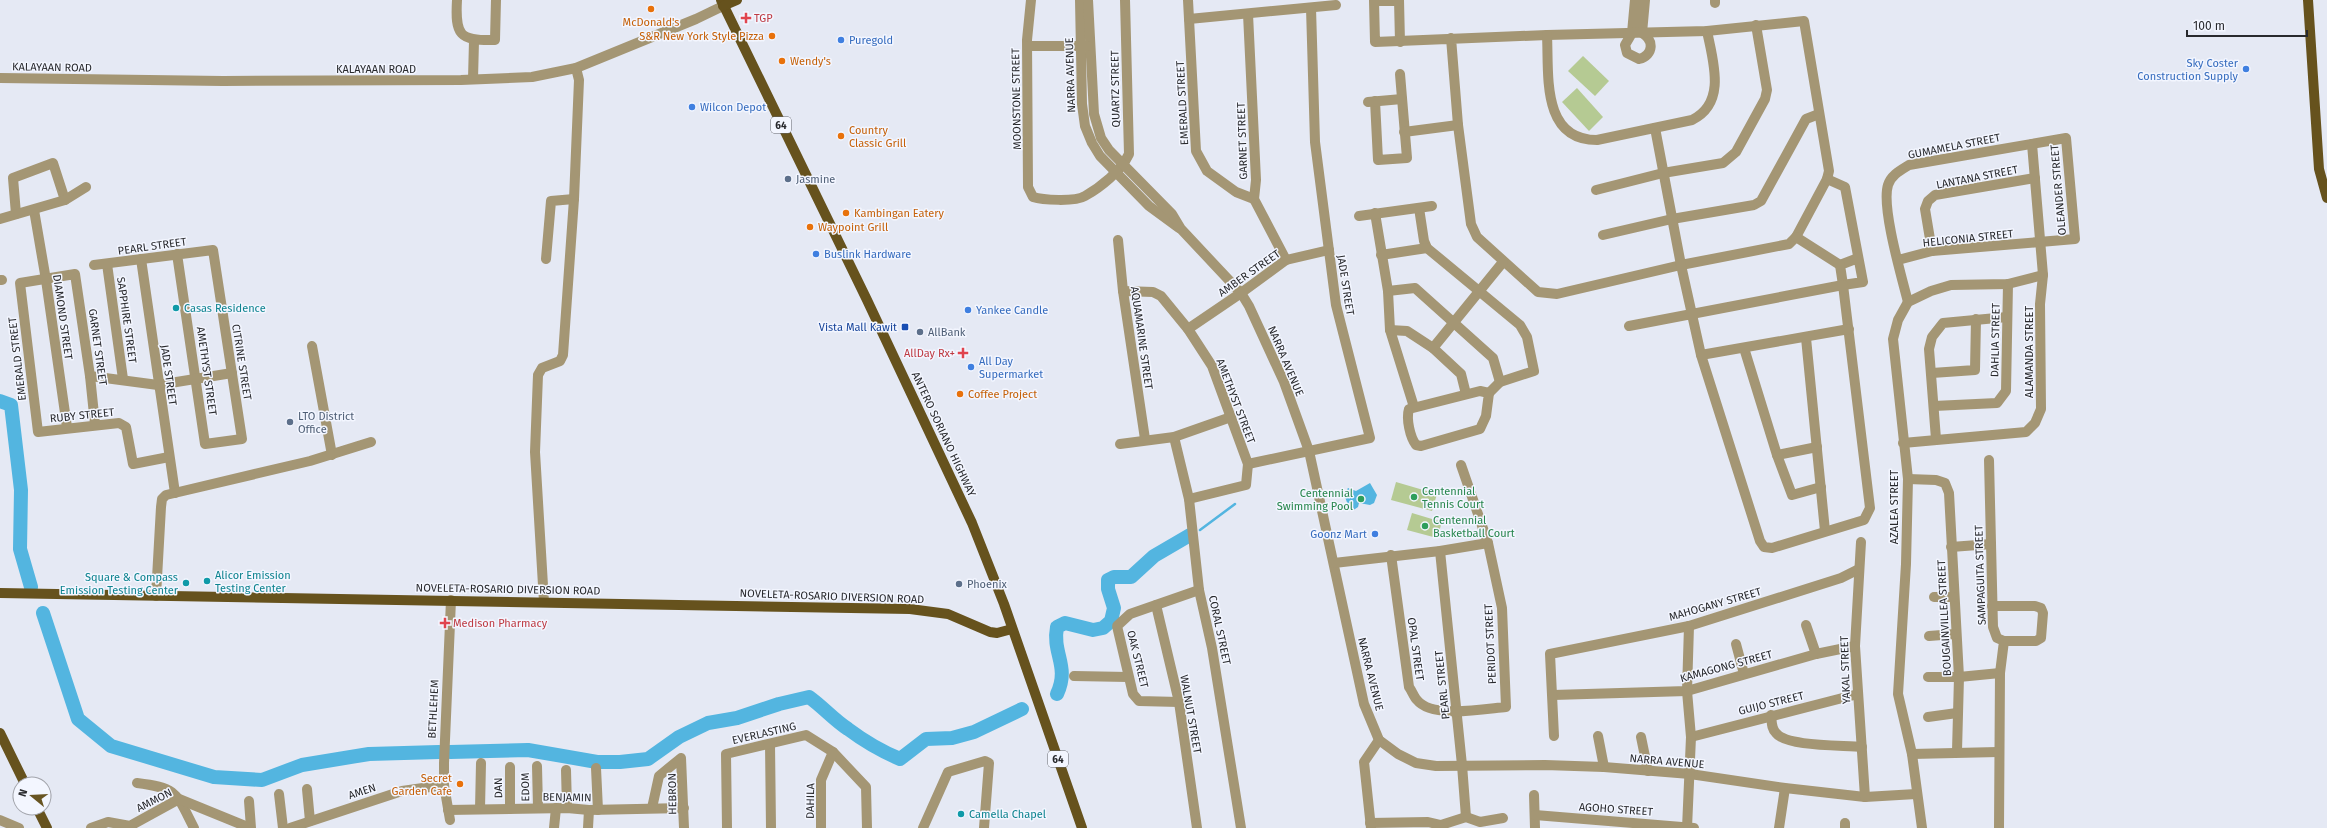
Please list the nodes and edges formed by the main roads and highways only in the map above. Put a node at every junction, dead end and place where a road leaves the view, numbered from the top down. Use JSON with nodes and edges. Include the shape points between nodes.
{"nodes":[{"id":1,"x":737,"y":0,"type":"edge"},
{"id":2,"x":2308,"y":0,"type":"edge"},
{"id":3,"x":722,"y":3,"type":"edge"},
{"id":4,"x":2327,"y":198,"type":"edge"},
{"id":5,"x":0,"y":592,"type":"edge"},
{"id":6,"x":1012,"y":629,"type":"junction"},
{"id":7,"x":0,"y":733,"type":"edge"},
{"id":8,"x":21,"y":776,"type":"edge"},
{"id":9,"x":41,"y":816,"type":"edge"},
{"id":10,"x":47,"y":828,"type":"edge"},
{"id":11,"x":1082,"y":828,"type":"edge"}],
"edges":[{"from":1,"to":3,"type":"main road","name":"KALAYAAN ROAD"},
{"from":2,"to":4,"type":"main road","via":[[2319,169]]},
{"from":3,"to":6,"type":"main road","name":"ANTERO SORIANO HIGHWAY","number":"64","via":[[940,453],[972,523]]},
{"from":5,"to":6,"type":"main road","name":"NOVELETA-ROSARIO DIVERSION ROAD","via":[[910,608],[948,614],[990,632]]},
{"from":6,"to":11,"type":"main road","name":"ANTERO SORIANO HIGHWAY","number":"64"},
{"from":7,"to":8,"type":"main road"},
{"from":9,"to":10,"type":"main road"}]}
